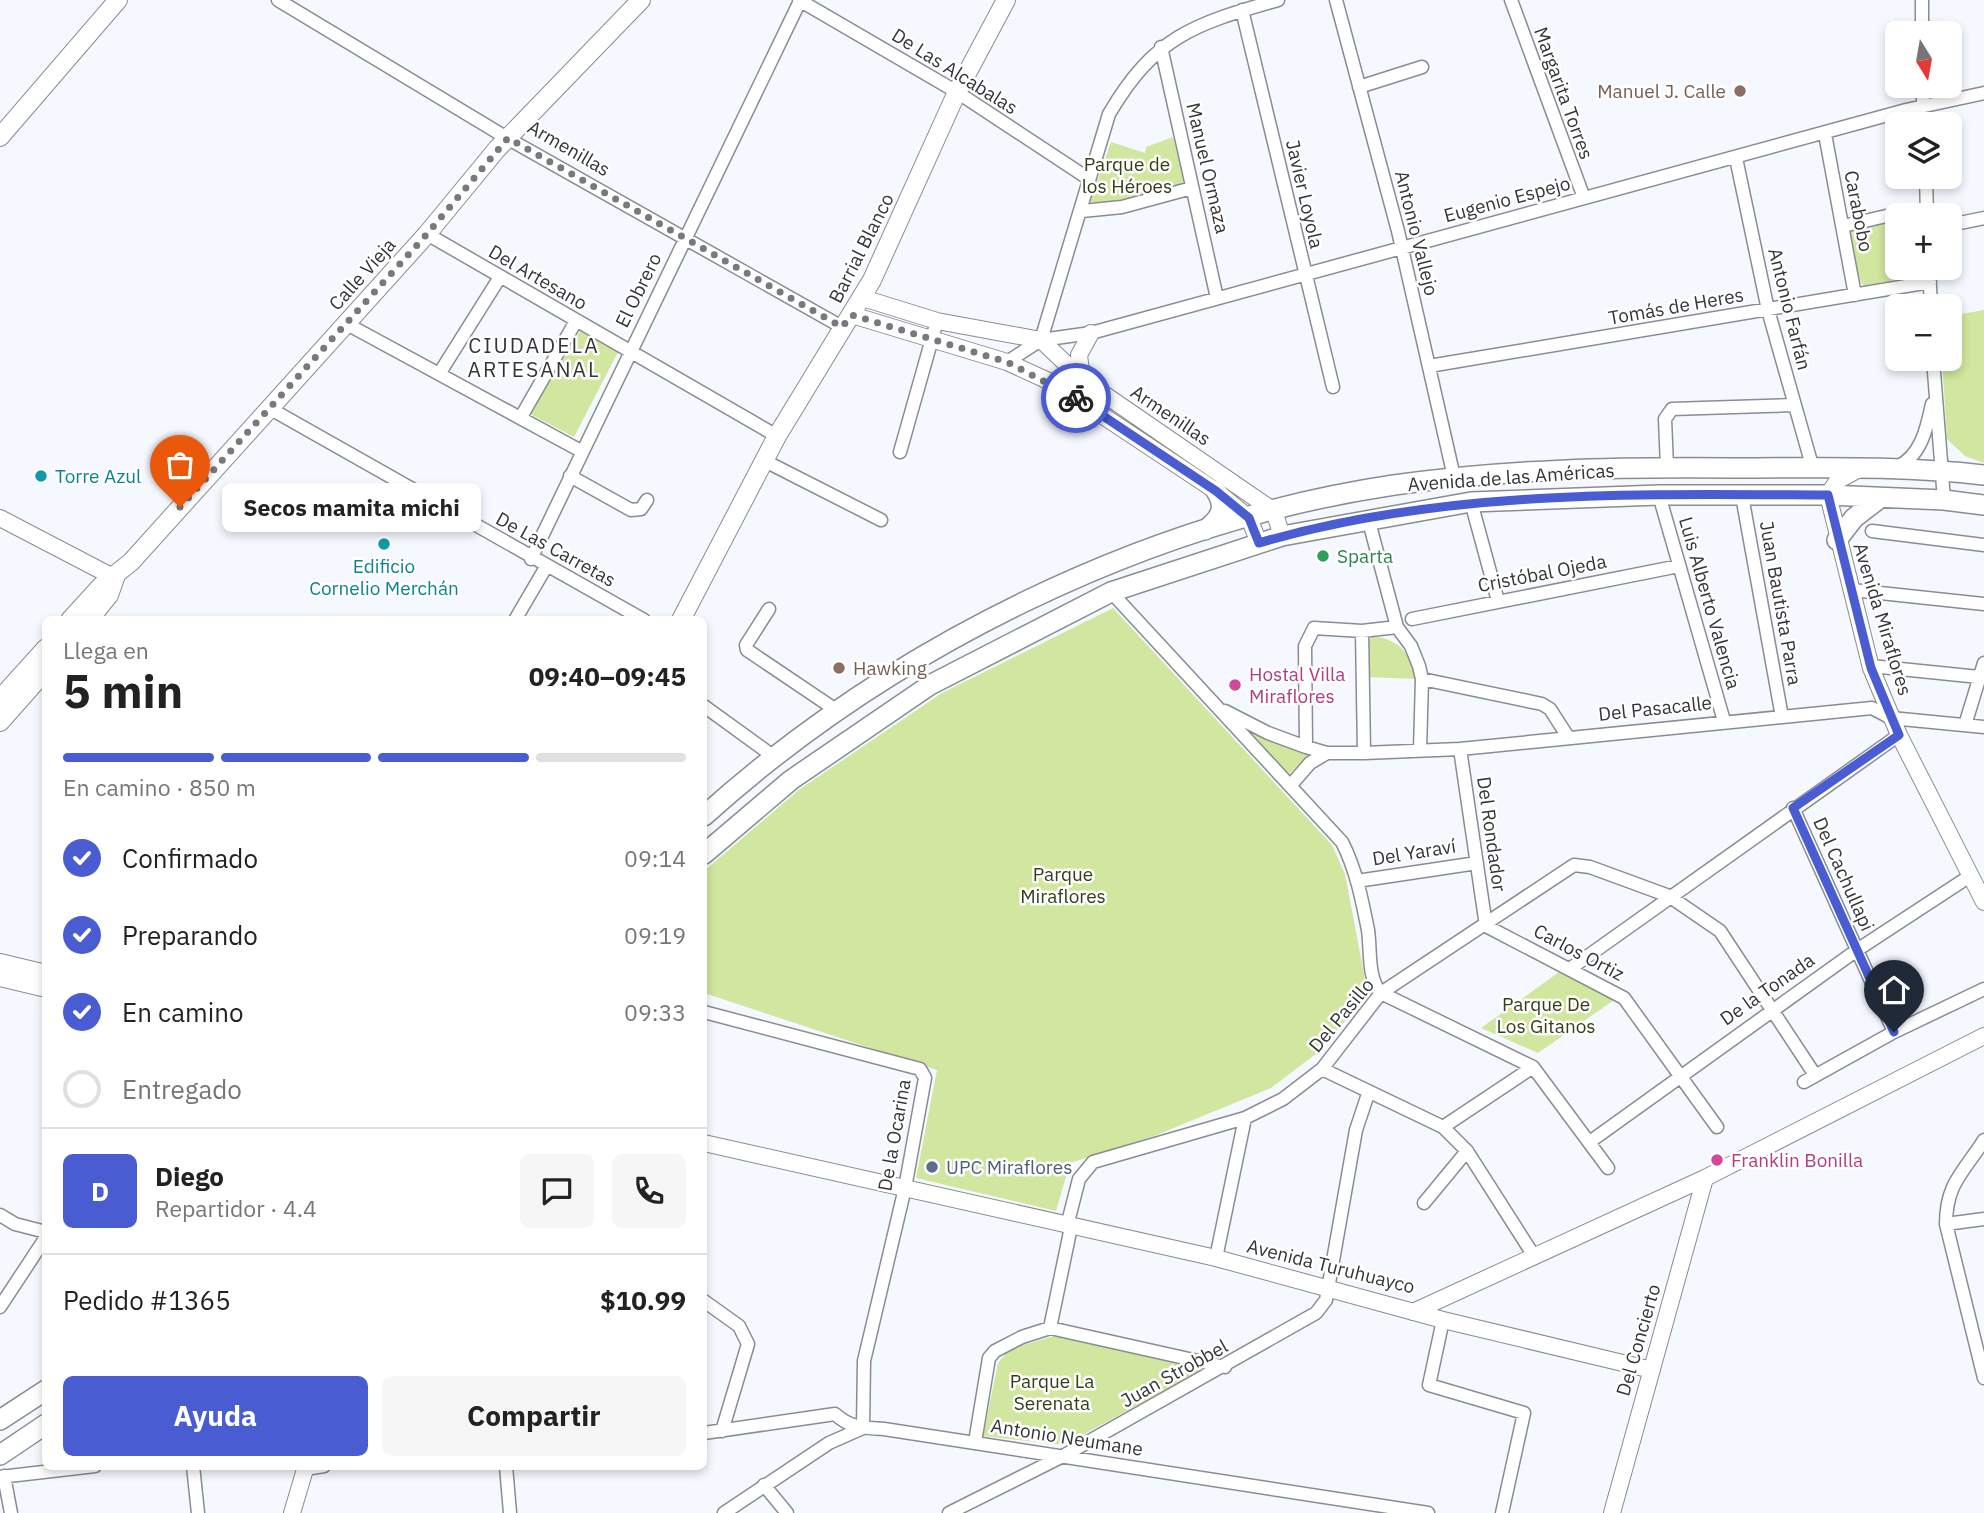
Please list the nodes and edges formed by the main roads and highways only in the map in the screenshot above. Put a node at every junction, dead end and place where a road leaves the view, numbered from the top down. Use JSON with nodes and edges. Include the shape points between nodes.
{"nodes":[{"id":1,"x":105,"y":0,"type":"edge"},
{"id":2,"x":118,"y":0,"type":"edge"},
{"id":3,"x":641,"y":0,"type":"edge"},
{"id":4,"x":1006,"y":0,"type":"edge"},
{"id":5,"x":0,"y":121,"type":"edge"},
{"id":6,"x":0,"y":137,"type":"edge"},
{"id":7,"x":1984,"y":475,"type":"edge"},
{"id":8,"x":1216,"y":491,"type":"road end"},
{"id":9,"x":1880,"y":498,"type":"junction"},
{"id":10,"x":1984,"y":505,"type":"edge"},
{"id":11,"x":1204,"y":531,"type":"junction"},
{"id":12,"x":1837,"y":540,"type":"road end"},
{"id":13,"x":115,"y":578,"type":"junction"},
{"id":14,"x":74,"y":616,"type":"edge"},
{"id":15,"x":92,"y":616,"type":"edge"},
{"id":16,"x":683,"y":616,"type":"edge"},
{"id":17,"x":42,"y":653,"type":"edge"},
{"id":18,"x":42,"y":673,"type":"edge"},
{"id":19,"x":8,"y":698,"type":"edge"},
{"id":20,"x":0,"y":722,"type":"edge"},
{"id":21,"x":707,"y":813,"type":"edge"},
{"id":22,"x":707,"y":851,"type":"edge"},
{"id":23,"x":3,"y":973,"type":"edge"},
{"id":24,"x":42,"y":974,"type":"edge"},
{"id":25,"x":42,"y":987,"type":"edge"},
{"id":26,"x":42,"y":1393,"type":"edge"},
{"id":27,"x":0,"y":1420,"type":"edge"},
{"id":28,"x":42,"y":1427,"type":"edge"},
{"id":29,"x":2,"y":1453,"type":"edge"}],
"edges":[{"from":1,"to":5,"type":"main road"},
{"from":2,"to":6,"type":"main road"},
{"from":3,"to":13,"type":"main road","name":"Calle Vieja","via":[[508,138],[427,234]]},
{"from":4,"to":16,"type":"main road","name":"Barrial Blanco","via":[[957,92],[863,298],[777,436]]},
{"from":7,"to":11,"type":"main road","name":"Avenida de las Américas","via":[[1942,470],[1667,467],[1454,478],[1273,511]]},
{"from":8,"to":11,"type":"main road","via":[[1222,511]]},
{"from":9,"to":10,"type":"main road","name":"Avenida de las Américas"},
{"from":9,"to":12,"type":"main road","via":[[1854,518]]},
{"from":9,"to":22,"type":"main road","name":"Avenida de las Américas","via":[[1659,495],[1471,502],[1282,536],[1111,592],[930,685],[790,780]]},
{"from":11,"to":21,"type":"main road","name":"Avenida de las Américas","via":[[1099,569],[924,654],[773,756]]},
{"from":13,"to":14,"type":"main road","name":"Calle Vieja","via":[[101,586]]},
{"from":13,"to":15,"type":"main road","name":"Calle Vieja","via":[[109,595]]},
{"from":17,"to":19,"type":"main road"},
{"from":18,"to":19,"type":"main road"},
{"from":19,"to":20,"type":"main road"},
{"from":23,"to":24,"type":"main road"},
{"from":23,"to":25,"type":"main road"},
{"from":26,"to":27,"type":"main road"},
{"from":28,"to":29,"type":"main road"}]}
